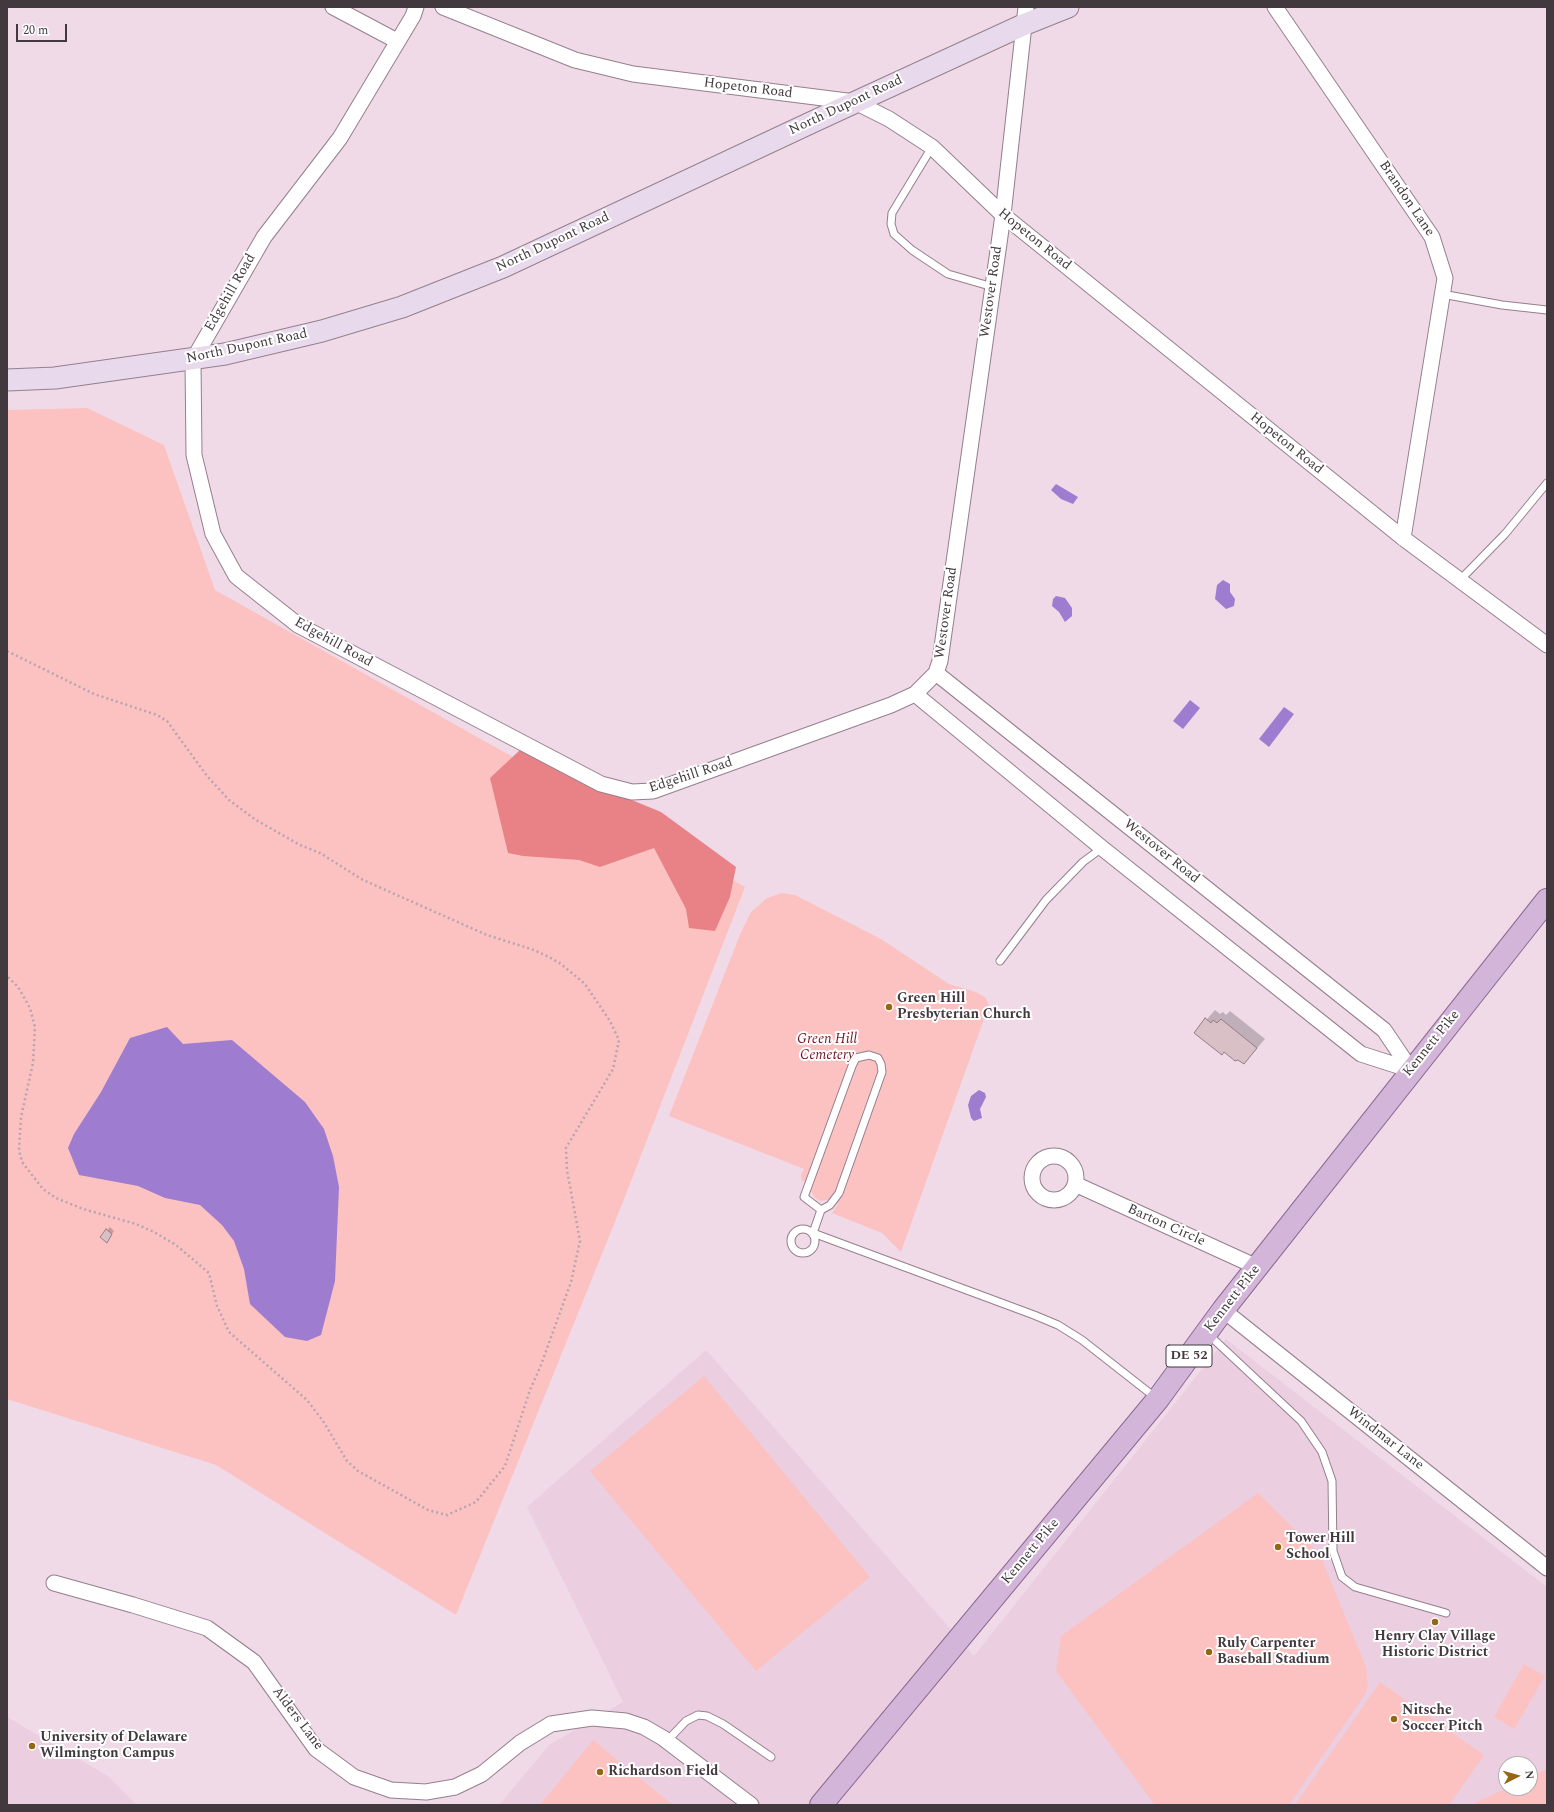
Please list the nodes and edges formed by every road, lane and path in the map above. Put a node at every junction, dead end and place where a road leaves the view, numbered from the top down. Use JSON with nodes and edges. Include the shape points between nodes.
{"nodes":[{"id":1,"x":333,"y":7,"type":"edge"},
{"id":2,"x":416,"y":7,"type":"edge"},
{"id":3,"x":443,"y":7,"type":"edge"},
{"id":4,"x":1068,"y":7,"type":"edge"},
{"id":5,"x":1274,"y":7,"type":"edge"},
{"id":6,"x":1025,"y":16,"type":"edge"},
{"id":7,"x":398,"y":41,"type":"junction"},
{"id":8,"x":855,"y":102,"type":"junction"},
{"id":9,"x":932,"y":147,"type":"junction"},
{"id":10,"x":1003,"y":215,"type":"junction"},
{"id":11,"x":993,"y":287,"type":"junction"},
{"id":12,"x":1442,"y":294,"type":"junction"},
{"id":13,"x":1547,"y":310,"type":"edge"},
{"id":14,"x":193,"y":360,"type":"junction"},
{"id":15,"x":7,"y":380,"type":"edge"},
{"id":16,"x":1547,"y":484,"type":"edge"},
{"id":17,"x":1403,"y":538,"type":"junction"},
{"id":18,"x":1460,"y":580,"type":"junction"},
{"id":19,"x":1547,"y":645,"type":"edge"},
{"id":20,"x":7,"y":652,"type":"edge"},
{"id":21,"x":936,"y":673,"type":"junction"},
{"id":22,"x":915,"y":694,"type":"junction"},
{"id":23,"x":1102,"y":848,"type":"junction"},
{"id":24,"x":1547,"y":900,"type":"edge"},
{"id":25,"x":1000,"y":961,"type":"dead end"},
{"id":26,"x":7,"y":976,"type":"edge"},
{"id":27,"x":1411,"y":1070,"type":"junction"},
{"id":28,"x":1075,"y":1184,"type":"dead end"},
{"id":29,"x":821,"y":1210,"type":"junction"},
{"id":30,"x":1257,"y":1267,"type":"junction"},
{"id":31,"x":1222,"y":1310,"type":"junction"},
{"id":32,"x":1206,"y":1332,"type":"junction"},
{"id":33,"x":1158,"y":1399,"type":"junction"},
{"id":34,"x":1547,"y":1568,"type":"edge"},
{"id":35,"x":54,"y":1583,"type":"dead end"},
{"id":36,"x":1446,"y":1613,"type":"dead end"},
{"id":37,"x":667,"y":1741,"type":"junction"},
{"id":38,"x":771,"y":1757,"type":"dead end"},
{"id":39,"x":751,"y":1805,"type":"edge"},
{"id":40,"x":821,"y":1805,"type":"edge"}],
"edges":[{"from":1,"to":7,"type":"street"},
{"from":2,"to":7,"type":"street","name":"Edgehill Road"},
{"from":3,"to":8,"type":"street","name":"Hopeton Road","via":[[575,60],[626,72],[730,88]]},
{"from":4,"to":6,"type":"main road","name":"North Dupont Road"},
{"from":5,"to":12,"type":"street","name":"Brandon Lane","via":[[1432,237],[1445,278]]},
{"from":6,"to":8,"type":"main road","name":"North Dupont Road"},
{"from":6,"to":10,"type":"street","name":"Westover Road"},
{"from":7,"to":14,"type":"street","name":"Edgehill Road","via":[[340,138],[264,237]]},
{"from":8,"to":9,"type":"street","name":"Hopeton Road","via":[[889,119]]},
{"from":8,"to":14,"type":"main road","name":"North Dupont Road","via":[[468,282],[402,307],[322,331]]},
{"from":9,"to":10,"type":"street","name":"Hopeton Road"},
{"from":9,"to":11,"type":"lane","via":[[892,213],[891,224],[894,234],[912,250],[948,274]]},
{"from":10,"to":11,"type":"street","name":"Westover Road"},
{"from":10,"to":17,"type":"street","name":"Hopeton Road"},
{"from":11,"to":21,"type":"street","name":"Westover Road","via":[[940,661]]},
{"from":12,"to":13,"type":"lane","via":[[1502,306]]},
{"from":12,"to":17,"type":"street","name":"Brandon Lane"},
{"from":14,"to":15,"type":"main road","name":"North Dupont Road","via":[[55,378]]},
{"from":14,"to":22,"type":"street","name":"Edgehill Road","via":[[194,455],[213,534],[236,576],[298,625],[601,784],[632,792],[653,791]]},
{"from":16,"to":18,"type":"lane","via":[[1505,534]]},
{"from":17,"to":18,"type":"street","name":"Hopeton Road"},
{"from":18,"to":19,"type":"street","name":"Hopeton Road"},
{"from":20,"to":26,"type":"path","via":[[94,694],[157,714],[167,721],[207,776],[229,800],[256,820],[300,845],[320,853],[362,880],[487,935],[549,957],[585,984],[610,1021],[619,1040],[613,1069],[566,1148],[567,1170],[580,1241],[571,1282],[530,1390],[505,1466],[480,1498],[447,1515],[421,1506],[358,1471],[347,1461],[307,1400],[229,1332],[222,1321],[209,1273],[176,1245],[154,1232],[136,1224],[83,1209],[56,1198],[43,1189],[22,1162],[19,1150],[21,1117],[33,1063],[35,1027],[30,1008],[18,987]]},
{"from":21,"to":22,"type":"street","name":"Edgehill Road"},
{"from":21,"to":27,"type":"street","name":"Westover Road","via":[[1384,1030]]},
{"from":22,"to":23,"type":"street"},
{"from":23,"to":25,"type":"lane","via":[[1083,862],[1046,900]]},
{"from":23,"to":27,"type":"street","via":[[1362,1054]]},
{"from":24,"to":27,"type":"main road","name":"Kennett Pike","number":"DE 52"},
{"from":27,"to":30,"type":"main road","name":"Kennett Pike","number":"DE 52"},
{"from":28,"to":30,"type":"street","name":"Barton Circle"},
{"from":29,"to":29,"type":"lane","via":[[830,1205],[839,1193],[882,1072],[878,1058],[869,1055],[856,1058],[852,1066],[804,1197]]},
{"from":29,"to":33,"type":"lane","via":[[813,1233],[1058,1325],[1082,1340]]},
{"from":30,"to":31,"type":"main road","name":"Kennett Pike","number":"DE 52"},
{"from":31,"to":32,"type":"main road","name":"Kennett Pike","number":"DE 52"},
{"from":31,"to":34,"type":"street","name":"Windmar Lane"},
{"from":32,"to":33,"type":"main road","name":"Kennett Pike","number":"DE 52"},
{"from":32,"to":36,"type":"lane","via":[[1301,1422],[1322,1452],[1332,1481],[1333,1551],[1342,1577],[1355,1587]]},
{"from":33,"to":40,"type":"main road","name":"Kennett Pike","number":"DE 52"},
{"from":35,"to":37,"type":"street","name":"Alders Lane","via":[[207,1628],[254,1662],[316,1749],[354,1777],[391,1790],[426,1792],[455,1787],[482,1774],[520,1743],[551,1724],[570,1720],[626,1720]]},
{"from":37,"to":38,"type":"lane","via":[[686,1721],[698,1715],[707,1716],[724,1724]]},
{"from":37,"to":39,"type":"street","name":"Alders Lane"}]}
